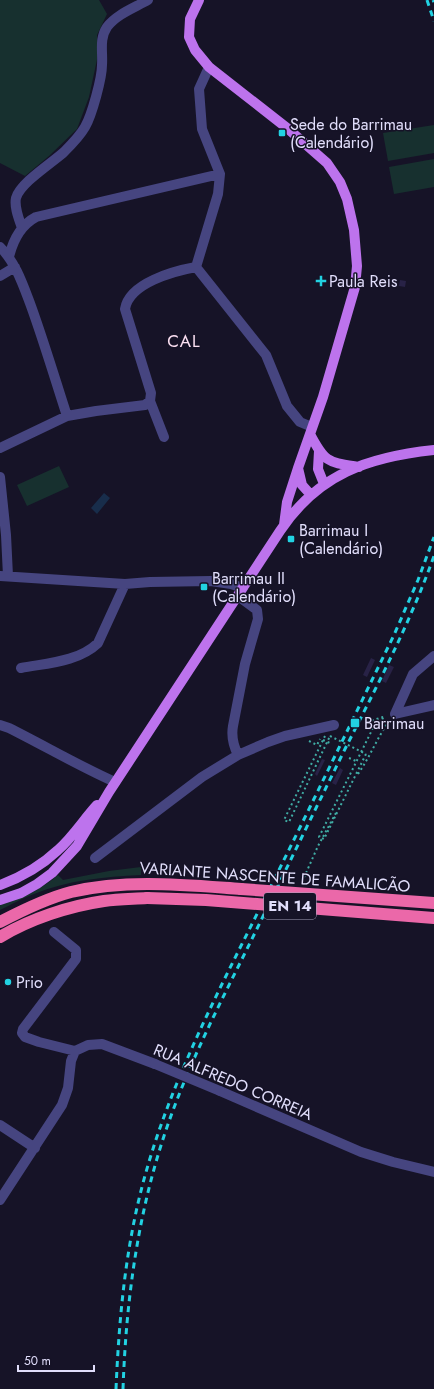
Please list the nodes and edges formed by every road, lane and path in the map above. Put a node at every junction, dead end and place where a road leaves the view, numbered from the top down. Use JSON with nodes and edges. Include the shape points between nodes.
{"nodes":[{"id":1,"x":148,"y":0,"type":"edge"},
{"id":2,"x":199,"y":0,"type":"edge"},
{"id":3,"x":209,"y":67,"type":"junction"},
{"id":4,"x":220,"y":174,"type":"junction"},
{"id":5,"x":22,"y":228,"type":"junction"},
{"id":6,"x":0,"y":247,"type":"edge"},
{"id":7,"x":9,"y":257,"type":"junction"},
{"id":8,"x":15,"y":267,"type":"junction"},
{"id":9,"x":196,"y":267,"type":"junction"},
{"id":10,"x":0,"y":276,"type":"edge"},
{"id":11,"x":150,"y":401,"type":"junction"},
{"id":12,"x":67,"y":416,"type":"junction"},
{"id":13,"x":311,"y":430,"type":"junction"},
{"id":14,"x":164,"y":437,"type":"dead end"},
{"id":15,"x":0,"y":448,"type":"edge"},
{"id":16,"x":434,"y":450,"type":"edge"},
{"id":17,"x":318,"y":451,"type":"junction"},
{"id":18,"x":359,"y":467,"type":"junction"},
{"id":19,"x":298,"y":468,"type":"junction"},
{"id":20,"x":0,"y":477,"type":"edge"},
{"id":21,"x":324,"y":484,"type":"junction"},
{"id":22,"x":311,"y":495,"type":"junction"},
{"id":23,"x":284,"y":525,"type":"junction"},
{"id":24,"x":4,"y":576,"type":"edge"},
{"id":25,"x":125,"y":584,"type":"junction"},
{"id":26,"x":240,"y":592,"type":"junction"},
{"id":27,"x":434,"y":656,"type":"edge"},
{"id":28,"x":21,"y":668,"type":"dead end"},
{"id":29,"x":434,"y":705,"type":"edge"},
{"id":30,"x":395,"y":714,"type":"junction"},
{"id":31,"x":366,"y":722,"type":"dead end"},
{"id":32,"x":0,"y":725,"type":"edge"},
{"id":33,"x":331,"y":729,"type":"junction"},
{"id":34,"x":323,"y":740,"type":"junction"},
{"id":35,"x":330,"y":743,"type":"dead end"},
{"id":36,"x":238,"y":755,"type":"junction"},
{"id":37,"x":349,"y":758,"type":"dead end"},
{"id":38,"x":356,"y":762,"type":"junction"},
{"id":39,"x":116,"y":782,"type":"junction"},
{"id":40,"x":109,"y":792,"type":"junction"},
{"id":41,"x":94,"y":858,"type":"dead end"},
{"id":42,"x":302,"y":883,"type":"dead end"},
{"id":43,"x":1,"y":884,"type":"edge"},
{"id":44,"x":0,"y":900,"type":"edge"},
{"id":45,"x":434,"y":904,"type":"edge"},
{"id":46,"x":434,"y":918,"type":"edge"},
{"id":47,"x":0,"y":922,"type":"edge"},
{"id":48,"x":54,"y":932,"type":"dead end"},
{"id":49,"x":0,"y":937,"type":"edge"},
{"id":50,"x":75,"y":1051,"type":"junction"},
{"id":51,"x":0,"y":1125,"type":"edge"},
{"id":52,"x":34,"y":1148,"type":"junction"},
{"id":53,"x":434,"y":1172,"type":"edge"},
{"id":54,"x":0,"y":1200,"type":"edge"}],
"edges":[{"from":1,"to":5,"type":"street","via":[[118,16],[107,27],[102,39],[102,66],[98,86],[86,126],[64,151],[20,191],[16,199]]},
{"from":2,"to":3,"type":"main road","via":[[190,19],[189,37],[195,50]]},
{"from":3,"to":4,"type":"street","via":[[200,89],[202,129]]},
{"from":3,"to":13,"type":"main road","via":[[327,163],[340,182],[347,199],[354,230],[357,266],[355,287]]},
{"from":4,"to":5,"type":"street","via":[[36,217]]},
{"from":4,"to":9,"type":"street","via":[[218,194]]},
{"from":5,"to":7,"type":"street"},
{"from":6,"to":7,"type":"street"},
{"from":7,"to":8,"type":"street"},
{"from":8,"to":10,"type":"street"},
{"from":8,"to":12,"type":"street","via":[[37,323]]},
{"from":9,"to":11,"type":"street","via":[[160,277],[136,290],[126,304],[125,309],[151,393]]},
{"from":9,"to":13,"type":"street","via":[[266,355],[287,406],[300,422]]},
{"from":11,"to":12,"type":"street","via":[[145,404]]},
{"from":11,"to":14,"type":"street"},
{"from":12,"to":15,"type":"street"},
{"from":13,"to":17,"type":"main road"},
{"from":13,"to":19,"type":"main road"},
{"from":16,"to":18,"type":"main road","via":[[384,458]]},
{"from":17,"to":18,"type":"main road","via":[[331,461]]},
{"from":17,"to":21,"type":"main road","via":[[318,469]]},
{"from":18,"to":21,"type":"main road"},
{"from":19,"to":22,"type":"main road","via":[[302,485]]},
{"from":19,"to":23,"type":"main road","via":[[286,506]]},
{"from":20,"to":24,"type":"street","via":[[6,535]]},
{"from":21,"to":22,"type":"main road"},
{"from":22,"to":23,"type":"main road"},
{"from":23,"to":26,"type":"main road"},
{"from":24,"to":25,"type":"street"},
{"from":25,"to":26,"type":"street","via":[[204,581],[232,584]]},
{"from":25,"to":28,"type":"street","via":[[98,643],[90,651],[66,660]]},
{"from":26,"to":36,"type":"street","via":[[257,610],[258,619],[245,664],[233,726],[233,745]]},
{"from":26,"to":39,"type":"main road"},
{"from":27,"to":30,"type":"street","via":[[413,674]]},
{"from":29,"to":30,"type":"street"},
{"from":30,"to":31,"type":"path"},
{"from":30,"to":38,"type":"path","via":[[376,722]]},
{"from":30,"to":42,"type":"path","via":[[353,780],[318,846]]},
{"from":32,"to":39,"type":"street"},
{"from":33,"to":34,"type":"path"},
{"from":33,"to":34,"type":"path","via":[[288,822],[284,820]]},
{"from":33,"to":36,"type":"street","via":[[285,736]]},
{"from":33,"to":38,"type":"path","bridge":true,"via":[[366,754],[324,839],[319,837]]},
{"from":34,"to":35,"type":"path"},
{"from":36,"to":41,"type":"street","via":[[202,777]]},
{"from":37,"to":38,"type":"path"},
{"from":39,"to":40,"type":"main road"},
{"from":40,"to":43,"type":"main road","via":[[59,849],[31,871]]},
{"from":40,"to":44,"type":"main road","via":[[77,846],[56,869],[21,893]]},
{"from":45,"to":47,"type":"highway","name":"VARIANTE NASCENTE DE FAMALICÃO","number":"EN 14","bridge":true,"via":[[148,883],[69,892]]},
{"from":46,"to":49,"type":"highway","name":"VARIANTE NASCENTE DE FAMALICÃO","number":"EN 14","bridge":true,"via":[[206,900],[147,898],[104,901],[73,908],[41,918]]},
{"from":48,"to":50,"type":"street","via":[[76,950],[76,959],[22,1033],[39,1042]]},
{"from":50,"to":52,"type":"street","via":[[62,1105]]},
{"from":50,"to":53,"type":"street","name":"RUA ALFREDO CORREIA","bridge":true,"via":[[88,1045],[102,1044],[220,1091],[361,1152]]},
{"from":51,"to":52,"type":"street"},
{"from":52,"to":54,"type":"street"}]}
